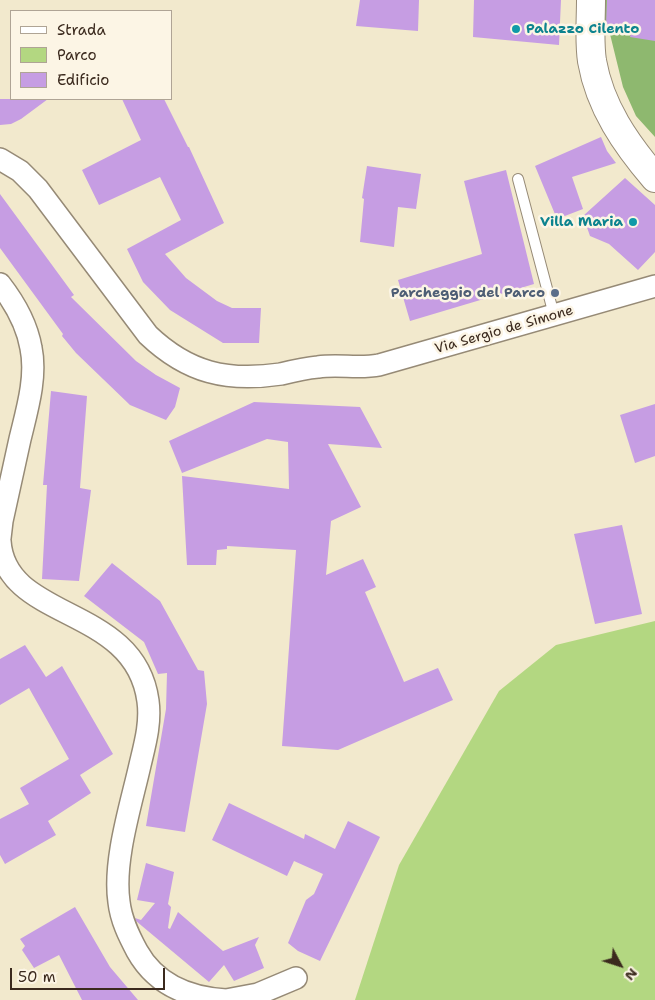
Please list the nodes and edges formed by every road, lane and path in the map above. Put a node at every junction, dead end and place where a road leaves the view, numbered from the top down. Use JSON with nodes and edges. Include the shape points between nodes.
{"nodes":[{"id":1,"x":591,"y":0,"type":"edge"},
{"id":2,"x":0,"y":159,"type":"edge"},
{"id":3,"x":655,"y":178,"type":"edge"},
{"id":4,"x":518,"y":179,"type":"dead end"},
{"id":5,"x":0,"y":284,"type":"edge"},
{"id":6,"x":655,"y":286,"type":"edge"},
{"id":7,"x":554,"y":315,"type":"junction"},
{"id":8,"x":0,"y":540,"type":"edge"},
{"id":9,"x":296,"y":978,"type":"dead end"},
{"id":10,"x":226,"y":1000,"type":"edge"}],
"edges":[{"from":1,"to":3,"type":"street","via":[[592,61],[601,95],[617,126]]},
{"from":2,"to":7,"type":"street","name":"Via Sergio de Simone","via":[[20,171],[38,189],[153,340],[174,357],[208,373],[239,377],[317,367],[372,366]]},
{"from":4,"to":7,"type":"lane"},
{"from":5,"to":8,"type":"street","via":[[24,324],[33,363]]},
{"from":6,"to":7,"type":"street","name":"Via Sergio de Simone"},
{"from":8,"to":10,"type":"street","via":[[8,570],[24,588],[107,634],[126,653],[140,676],[148,701],[148,720],[120,861],[118,894],[123,920],[144,962],[166,983],[192,995]]},
{"from":9,"to":10,"type":"street","via":[[258,994]]}]}
